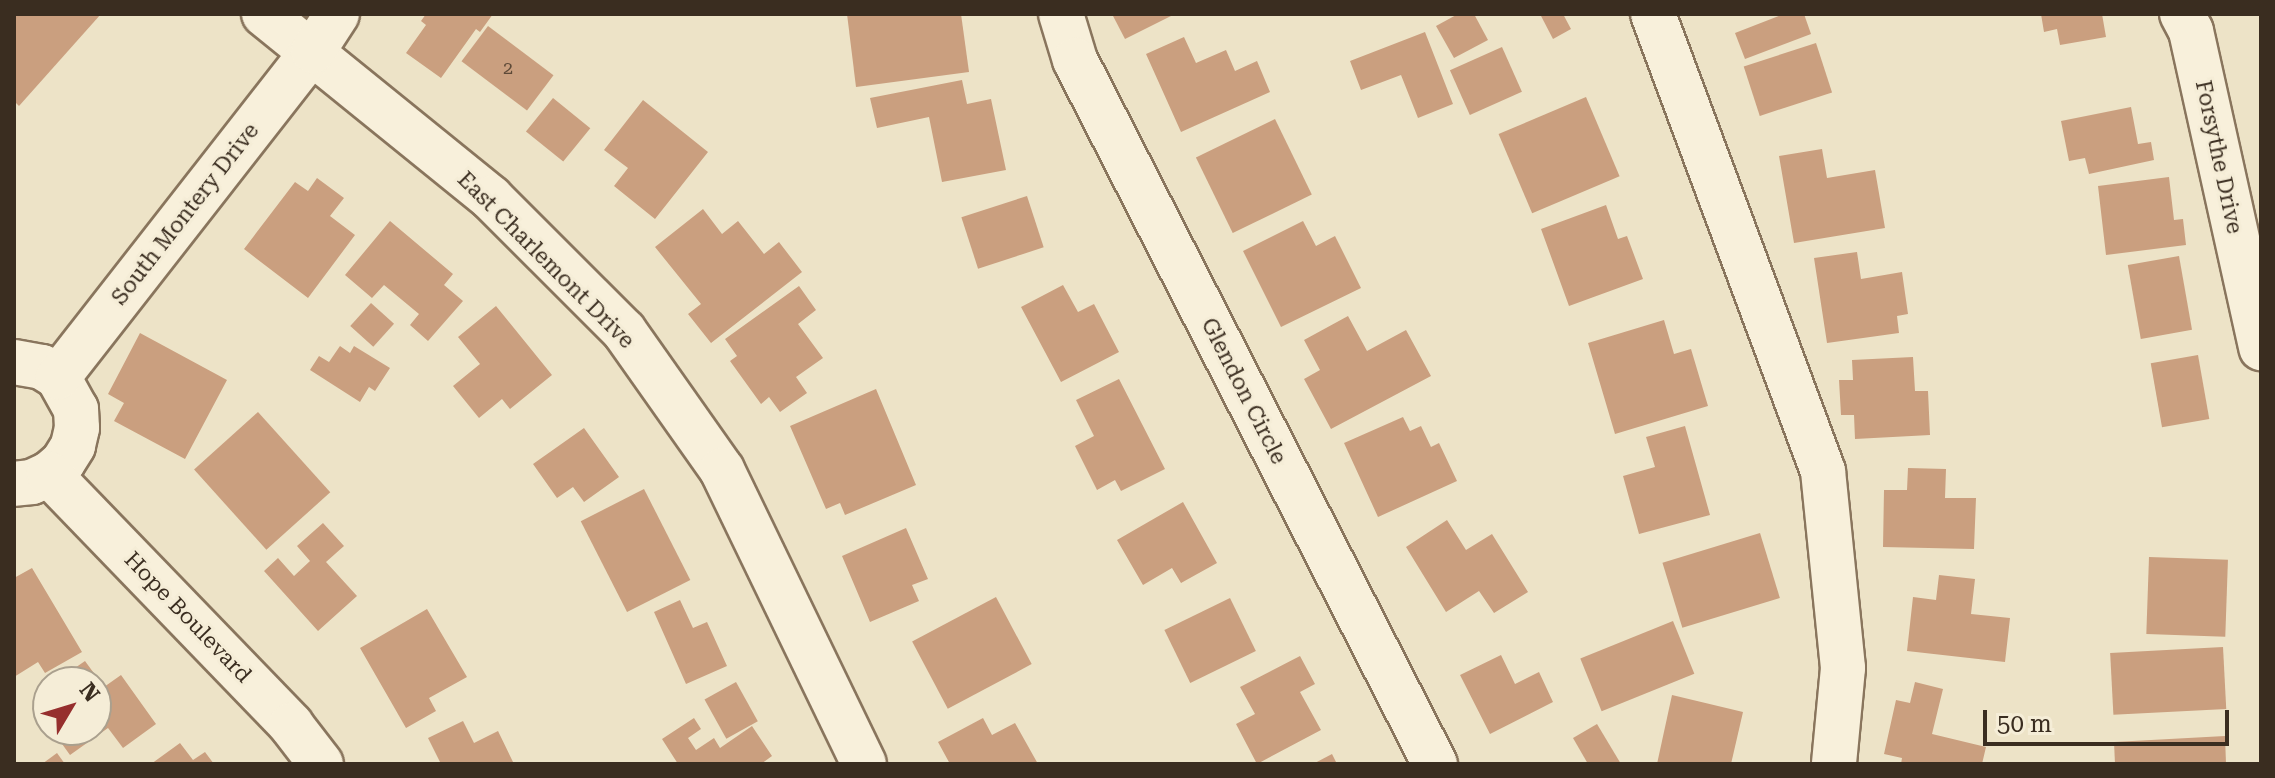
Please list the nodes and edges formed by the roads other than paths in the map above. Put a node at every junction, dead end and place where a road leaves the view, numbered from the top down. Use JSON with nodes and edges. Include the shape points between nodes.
{"nodes":[{"id":1,"x":264,"y":14,"type":"edge"},
{"id":2,"x":337,"y":14,"type":"edge"},
{"id":3,"x":1061,"y":14,"type":"edge"},
{"id":4,"x":1653,"y":14,"type":"edge"},
{"id":5,"x":2182,"y":14,"type":"edge"},
{"id":6,"x":313,"y":51,"type":"junction"},
{"id":7,"x":2261,"y":348,"type":"edge"},
{"id":8,"x":14,"y":362,"type":"edge"},
{"id":9,"x":58,"y":377,"type":"junction"},
{"id":10,"x":32,"y":479,"type":"edge"},
{"id":11,"x":321,"y":764,"type":"edge"},
{"id":12,"x":864,"y":764,"type":"edge"},
{"id":13,"x":1435,"y":764,"type":"edge"},
{"id":14,"x":1834,"y":764,"type":"edge"}],
"edges":[{"from":1,"to":6,"type":"street","name":"East Charlemont Drive"},
{"from":2,"to":6,"type":"street","name":"South Montery Drive"},
{"from":3,"to":13,"type":"street","name":"Glendon Circle","via":[[1075,60]]},
{"from":4,"to":14,"type":"street","via":[[1823,471],[1843,668]]},
{"from":5,"to":7,"type":"street","name":"Forsythe Drive","via":[[2191,31]]},
{"from":6,"to":9,"type":"street","name":"South Montery Drive"},
{"from":6,"to":12,"type":"street","name":"East Charlemont Drive","via":[[491,198],[624,331],[722,470]]},
{"from":8,"to":9,"type":"street","via":[[42,367]]},
{"from":9,"to":10,"type":"street","via":[[76,409],[77,428],[63,462]]},
{"from":10,"to":11,"type":"street","name":"Hope Boulevard","via":[[291,725]]}]}
